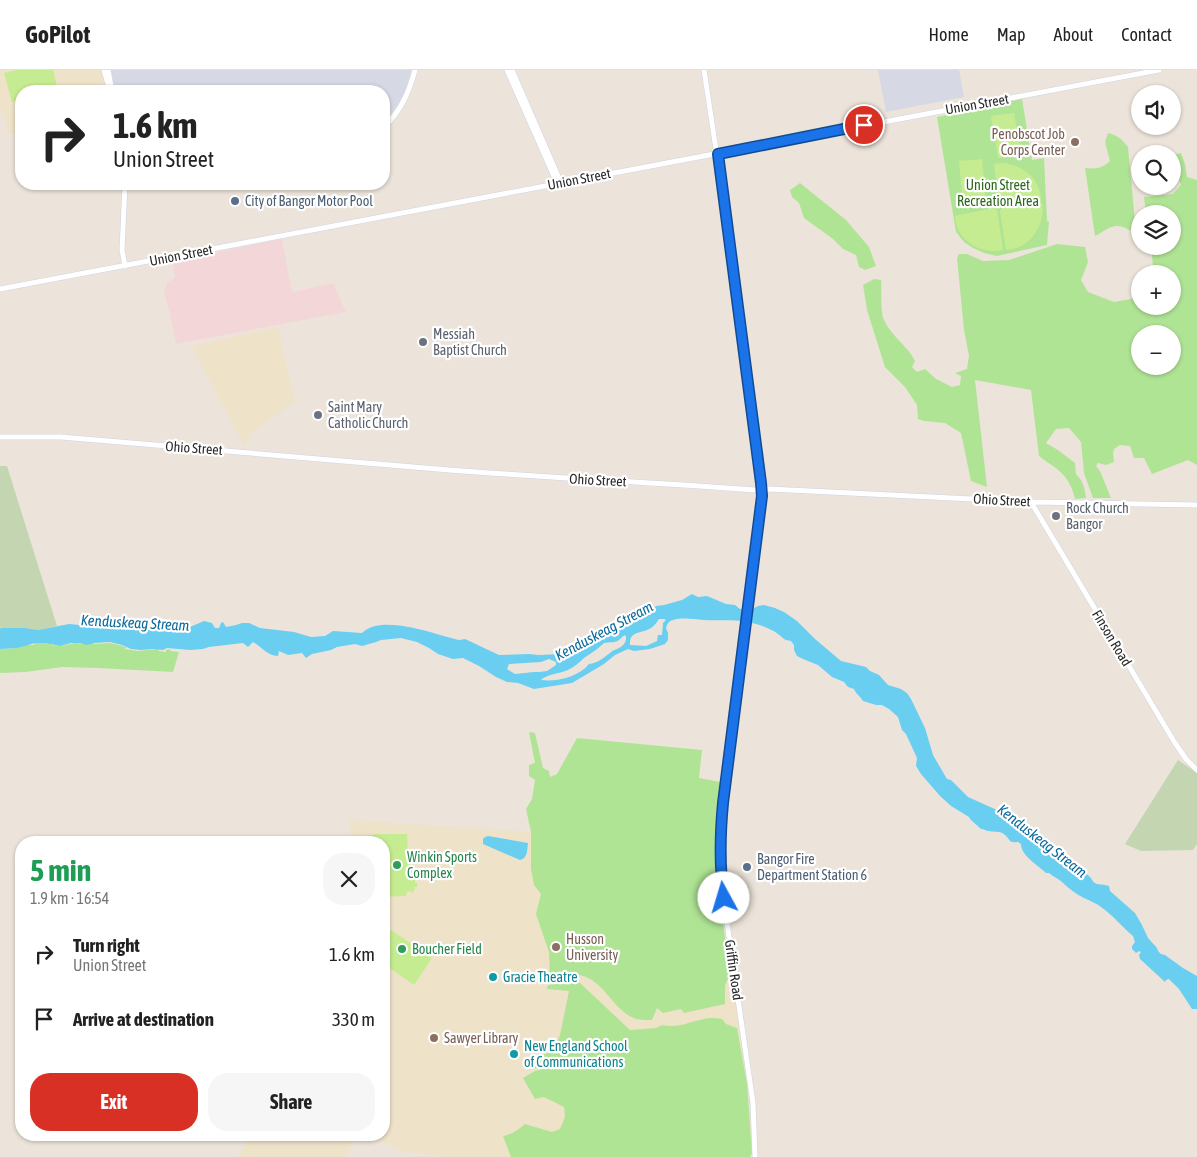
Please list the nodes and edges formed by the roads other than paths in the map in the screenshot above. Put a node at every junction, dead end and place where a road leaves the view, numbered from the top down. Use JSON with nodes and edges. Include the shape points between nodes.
{"nodes":[{"id":1,"x":106,"y":70,"type":"edge"},
{"id":2,"x":415,"y":70,"type":"edge"},
{"id":3,"x":508,"y":70,"type":"edge"},
{"id":4,"x":512,"y":70,"type":"edge"},
{"id":5,"x":704,"y":70,"type":"edge"},
{"id":6,"x":1159,"y":70,"type":"edge"},
{"id":7,"x":110,"y":85,"type":"edge"},
{"id":8,"x":390,"y":120,"type":"edge"},
{"id":9,"x":718,"y":154,"type":"junction"},
{"id":10,"x":559,"y":183,"type":"junction"},
{"id":11,"x":125,"y":190,"type":"edge"},
{"id":12,"x":125,"y":266,"type":"junction"},
{"id":13,"x":0,"y":289,"type":"edge"},
{"id":14,"x":0,"y":437,"type":"edge"},
{"id":15,"x":762,"y":489,"type":"junction"},
{"id":16,"x":1030,"y":502,"type":"junction"},
{"id":17,"x":1197,"y":505,"type":"edge"},
{"id":18,"x":1197,"y":770,"type":"edge"},
{"id":19,"x":755,"y":1157,"type":"edge"}],
"edges":[{"from":1,"to":7,"type":"main road"},
{"from":2,"to":8,"type":"main road","via":[[404,101]]},
{"from":3,"to":10,"type":"main road"},
{"from":4,"to":10,"type":"main road"},
{"from":5,"to":9,"type":"main road","name":"Griffin Road"},
{"from":6,"to":9,"type":"main road","name":"Union Street"},
{"from":9,"to":10,"type":"main road","name":"Union Street"},
{"from":9,"to":15,"type":"main road","name":"Griffin Road"},
{"from":10,"to":12,"type":"main road","name":"Union Street"},
{"from":11,"to":12,"type":"main road","via":[[122,250]]},
{"from":12,"to":13,"type":"main road","name":"Union Street"},
{"from":14,"to":15,"type":"main road","name":"Ohio Street","via":[[61,437],[449,470]]},
{"from":15,"to":16,"type":"main road","name":"Ohio Street"},
{"from":15,"to":19,"type":"main road","name":"Griffin Road","via":[[720,848],[721,880],[753,1103]]},
{"from":16,"to":17,"type":"main road","name":"Ohio Street"},
{"from":16,"to":18,"type":"main road","name":"Finson Road","via":[[1175,743]]}]}
